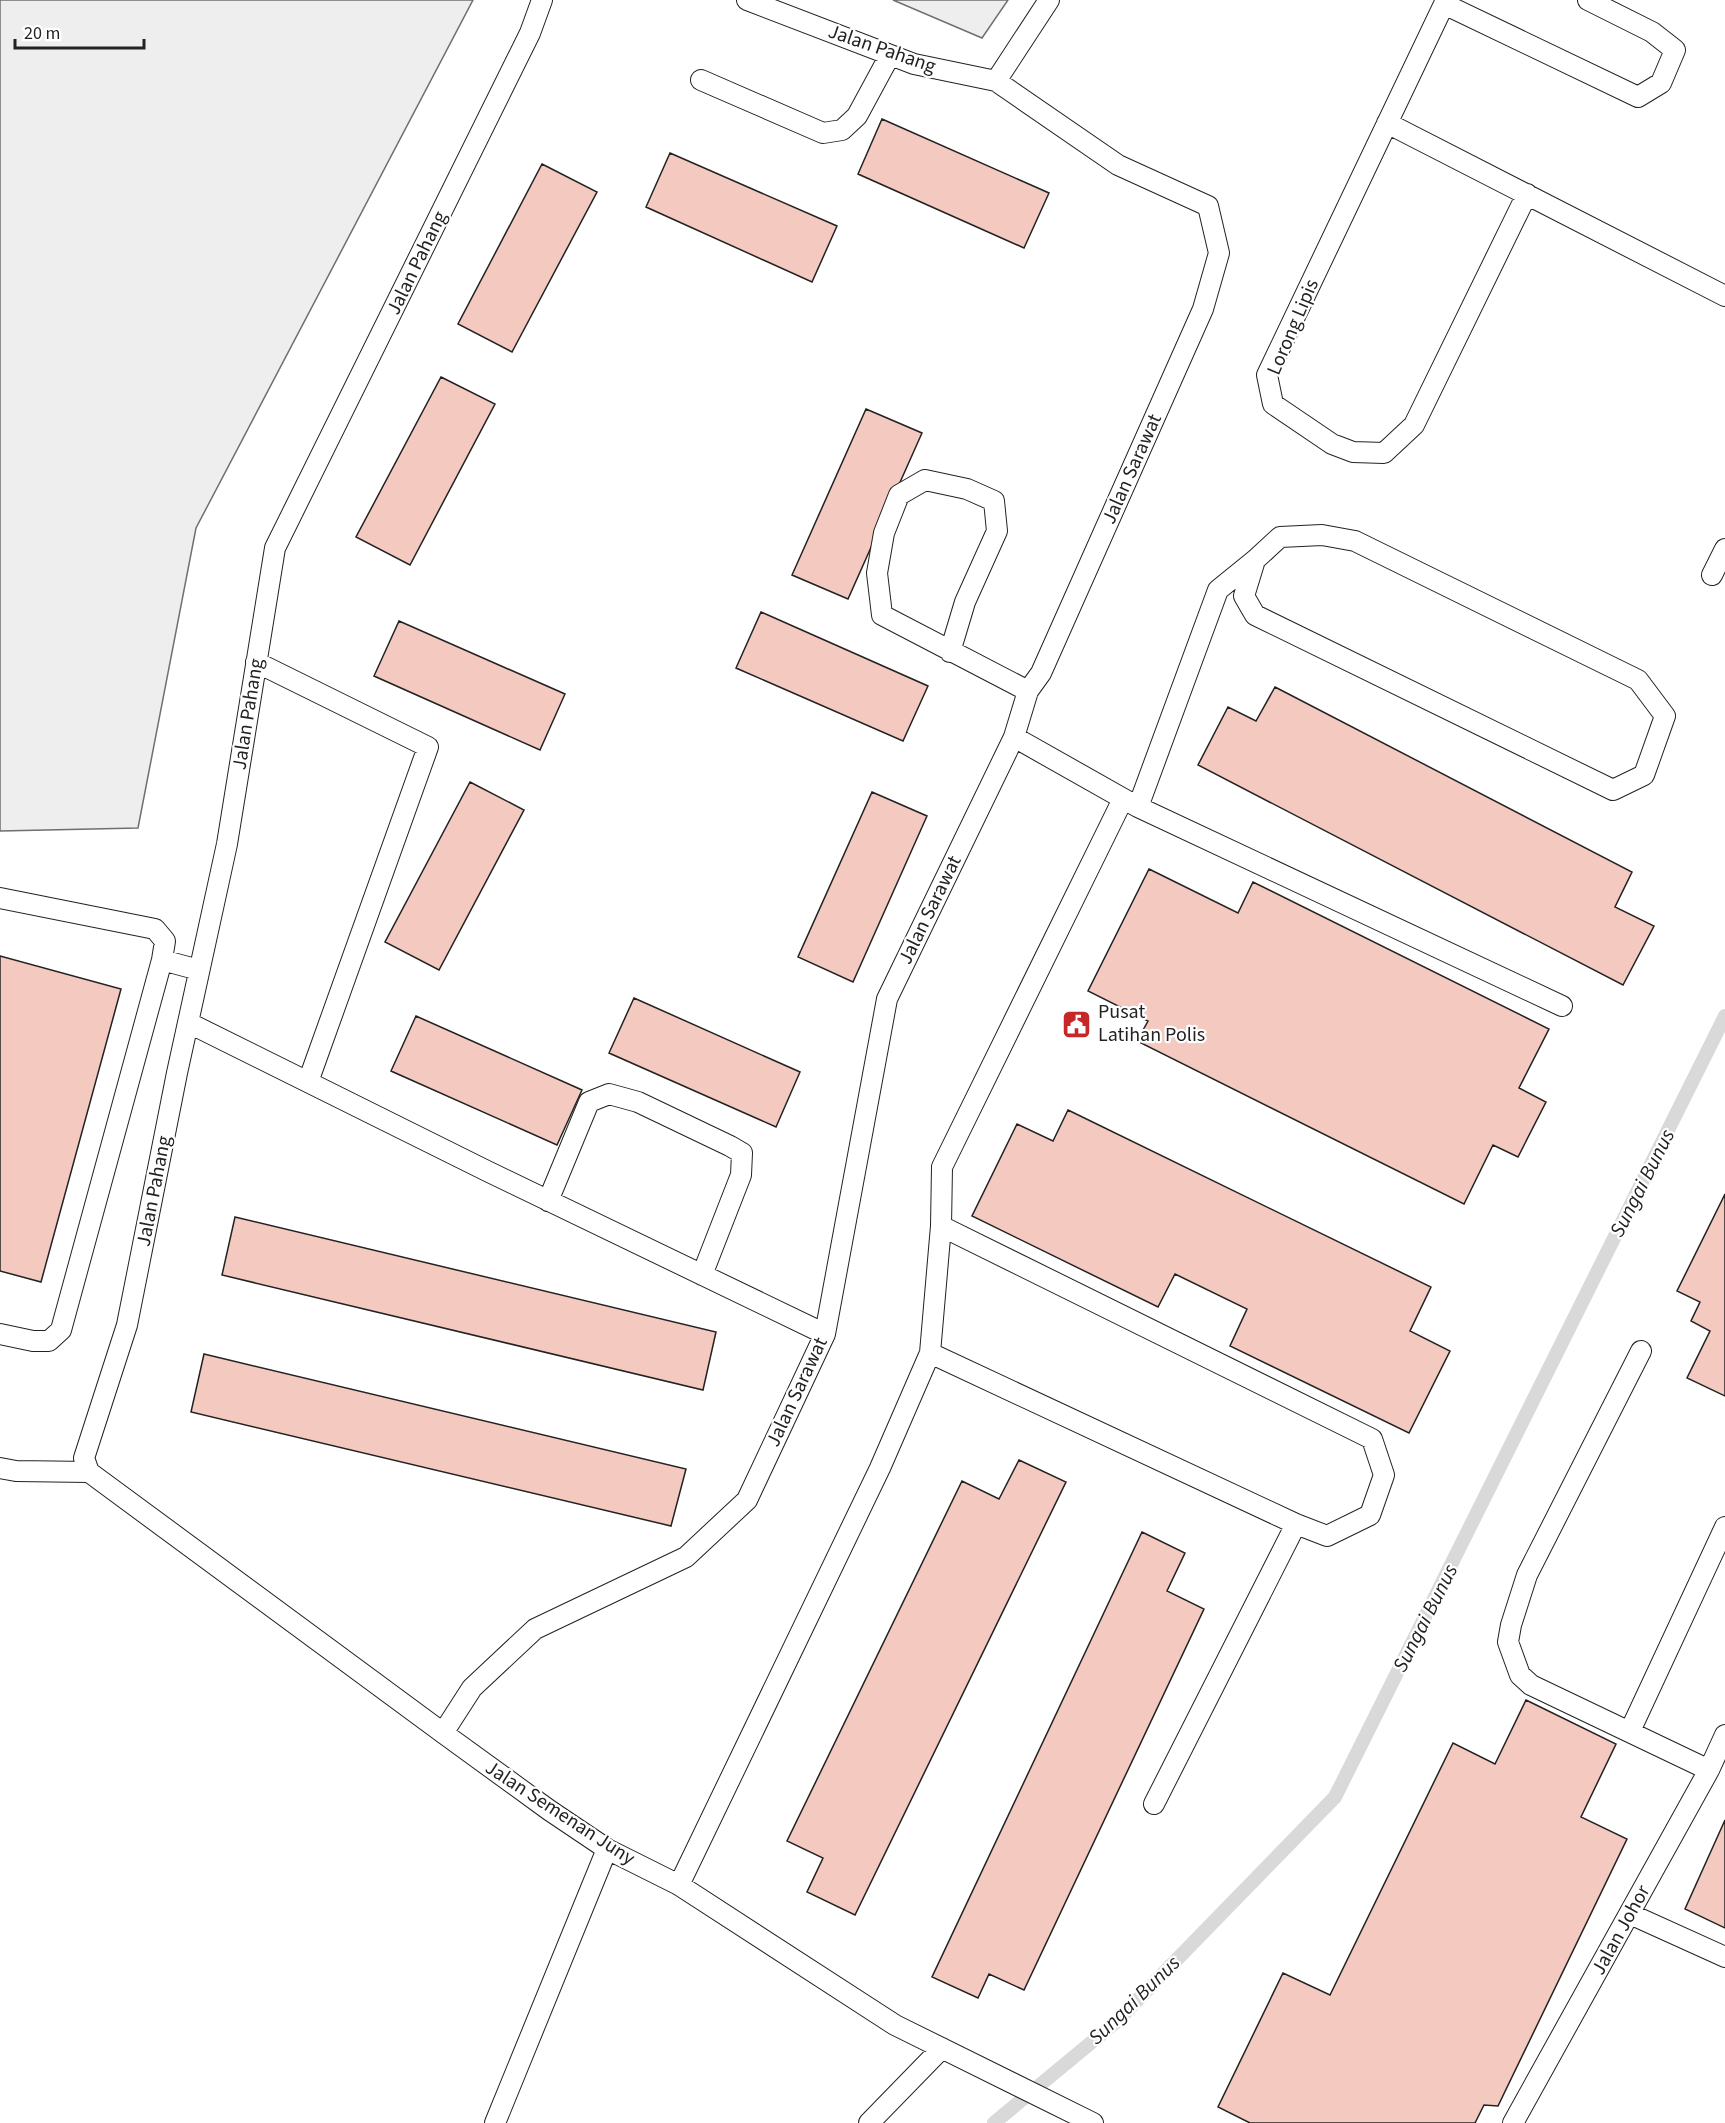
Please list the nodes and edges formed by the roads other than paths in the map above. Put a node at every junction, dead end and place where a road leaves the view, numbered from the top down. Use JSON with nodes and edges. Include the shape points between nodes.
{"nodes":[{"id":1,"x":542,"y":0,"type":"edge"},
{"id":2,"x":747,"y":0,"type":"edge"},
{"id":3,"x":1049,"y":0,"type":"edge"},
{"id":4,"x":1588,"y":0,"type":"edge"},
{"id":5,"x":1445,"y":2,"type":"edge"},
{"id":6,"x":890,"y":55,"type":"junction"},
{"id":7,"x":701,"y":80,"type":"dead end"},
{"id":8,"x":996,"y":81,"type":"junction"},
{"id":9,"x":1387,"y":123,"type":"junction"},
{"id":10,"x":1527,"y":194,"type":"junction"},
{"id":11,"x":1725,"y":296,"type":"edge"},
{"id":12,"x":1725,"y":549,"type":"edge"},
{"id":13,"x":1255,"y":560,"type":"junction"},
{"id":14,"x":1712,"y":575,"type":"dead end"},
{"id":15,"x":950,"y":652,"type":"junction"},
{"id":16,"x":256,"y":662,"type":"junction"},
{"id":17,"x":1028,"y":691,"type":"junction"},
{"id":18,"x":1014,"y":737,"type":"junction"},
{"id":19,"x":1130,"y":803,"type":"junction"},
{"id":20,"x":0,"y":898,"type":"edge"},
{"id":21,"x":162,"y":960,"type":"junction"},
{"id":22,"x":200,"y":970,"type":"junction"},
{"id":23,"x":1562,"y":1006,"type":"dead end"},
{"id":24,"x":189,"y":1023,"type":"junction"},
{"id":25,"x":308,"y":1082,"type":"junction"},
{"id":26,"x":548,"y":1201,"type":"junction"},
{"id":27,"x":941,"y":1226,"type":"junction"},
{"id":28,"x":702,"y":1275,"type":"junction"},
{"id":29,"x":0,"y":1334,"type":"edge"},
{"id":30,"x":825,"y":1334,"type":"junction"},
{"id":31,"x":1641,"y":1351,"type":"dead end"},
{"id":32,"x":930,"y":1353,"type":"junction"},
{"id":33,"x":89,"y":1472,"type":"junction"},
{"id":34,"x":5,"y":1473,"type":"edge"},
{"id":35,"x":1296,"y":1524,"type":"junction"},
{"id":36,"x":1725,"y":1527,"type":"edge"},
{"id":37,"x":1630,"y":1731,"type":"junction"},
{"id":38,"x":442,"y":1733,"type":"junction"},
{"id":39,"x":1725,"y":1735,"type":"edge"},
{"id":40,"x":1710,"y":1770,"type":"junction"},
{"id":41,"x":1154,"y":1804,"type":"dead end"},
{"id":42,"x":607,"y":1849,"type":"junction"},
{"id":43,"x":679,"y":1885,"type":"junction"},
{"id":44,"x":1630,"y":1914,"type":"junction"},
{"id":45,"x":1725,"y":1957,"type":"edge"},
{"id":46,"x":942,"y":2049,"type":"junction"},
{"id":47,"x":1090,"y":2122,"type":"edge"},
{"id":48,"x":495,"y":2123,"type":"edge"},
{"id":49,"x":869,"y":2123,"type":"edge"},
{"id":50,"x":1513,"y":2123,"type":"edge"}],
"edges":[{"from":1,"to":16,"type":"lane","name":"Jalan Pahang","via":[[530,33],[275,548]]},
{"from":2,"to":6,"type":"lane","name":"Jalan Pahang"},
{"from":3,"to":8,"type":"lane"},
{"from":4,"to":5,"type":"lane","via":[[1652,32],[1675,50],[1661,83],[1638,97]]},
{"from":5,"to":9,"type":"lane","name":"Lorong Lipis"},
{"from":6,"to":7,"type":"lane","via":[[857,116],[842,130],[823,133]]},
{"from":6,"to":8,"type":"lane","name":"Jalan Pahang","via":[[914,64]]},
{"from":8,"to":17,"type":"lane","name":"Jalan Sarawat","via":[[1118,165],[1208,207],[1219,253],[1203,309],[1041,673]]},
{"from":9,"to":10,"type":"lane"},
{"from":9,"to":10,"type":"lane","name":"Lorong Lipis","via":[[1268,375],[1273,404],[1332,444],[1353,452],[1384,453],[1414,425]]},
{"from":10,"to":11,"type":"lane"},
{"from":12,"to":14,"type":"lane"},
{"from":13,"to":13,"type":"lane","via":[[1280,537],[1322,535],[1355,541],[1638,680],[1665,716],[1644,775],[1613,789],[1255,615],[1244,596]]},
{"from":13,"to":19,"type":"lane","via":[[1218,590]]},
{"from":15,"to":15,"type":"lane","via":[[882,615],[877,573],[884,533],[899,495],[925,480],[967,489],[994,501],[997,531],[965,602]]},
{"from":15,"to":17,"type":"lane"},
{"from":16,"to":22,"type":"lane","name":"Jalan Pahang","via":[[226,844]]},
{"from":16,"to":25,"type":"lane","via":[[428,747]]},
{"from":17,"to":18,"type":"lane","name":"Jalan Sarawat"},
{"from":18,"to":19,"type":"lane"},
{"from":18,"to":30,"type":"lane","name":"Jalan Sarawat","via":[[887,999]]},
{"from":19,"to":23,"type":"lane"},
{"from":19,"to":27,"type":"lane","via":[[942,1167]]},
{"from":20,"to":21,"type":"lane","via":[[155,929],[165,941]]},
{"from":21,"to":22,"type":"lane"},
{"from":21,"to":29,"type":"lane","via":[[61,1330],[49,1341]]},
{"from":22,"to":24,"type":"lane","name":"Jalan Pahang"},
{"from":24,"to":25,"type":"lane"},
{"from":24,"to":33,"type":"lane","name":"Jalan Pahang","via":[[128,1325],[84,1458]]},
{"from":25,"to":26,"type":"lane"},
{"from":26,"to":28,"type":"lane"},
{"from":26,"to":28,"type":"lane","via":[[590,1102],[609,1095],[638,1102],[730,1146],[742,1153],[741,1175]]},
{"from":27,"to":32,"type":"lane"},
{"from":27,"to":35,"type":"lane","via":[[1372,1439],[1384,1475],[1370,1515],[1327,1536]]},
{"from":28,"to":30,"type":"lane"},
{"from":30,"to":38,"type":"lane","name":"Jalan Sarawat","via":[[747,1500],[686,1557],[535,1629],[472,1688]]},
{"from":31,"to":37,"type":"lane","via":[[1527,1575],[1508,1642],[1520,1675],[1531,1685]]},
{"from":32,"to":35,"type":"lane"},
{"from":32,"to":43,"type":"lane","via":[[880,1468]]},
{"from":33,"to":34,"type":"lane"},
{"from":33,"to":38,"type":"lane","name":"Jalan Semenan Juny"},
{"from":35,"to":41,"type":"lane"},
{"from":36,"to":37,"type":"lane"},
{"from":37,"to":40,"type":"lane"},
{"from":38,"to":42,"type":"lane","name":"Jalan Semenan Juny"},
{"from":39,"to":40,"type":"lane","name":"Jalan Johor"},
{"from":40,"to":44,"type":"lane","name":"Jalan Johor"},
{"from":42,"to":43,"type":"lane","name":"Jalan Semenan Juny"},
{"from":42,"to":48,"type":"lane"},
{"from":43,"to":46,"type":"lane","name":"Jalan Semenan Juny","via":[[895,2025]]},
{"from":44,"to":45,"type":"lane"},
{"from":44,"to":50,"type":"lane","name":"Jalan Johor"},
{"from":46,"to":47,"type":"lane","name":"Jalan Semenan Juny"},
{"from":46,"to":49,"type":"lane"}]}
